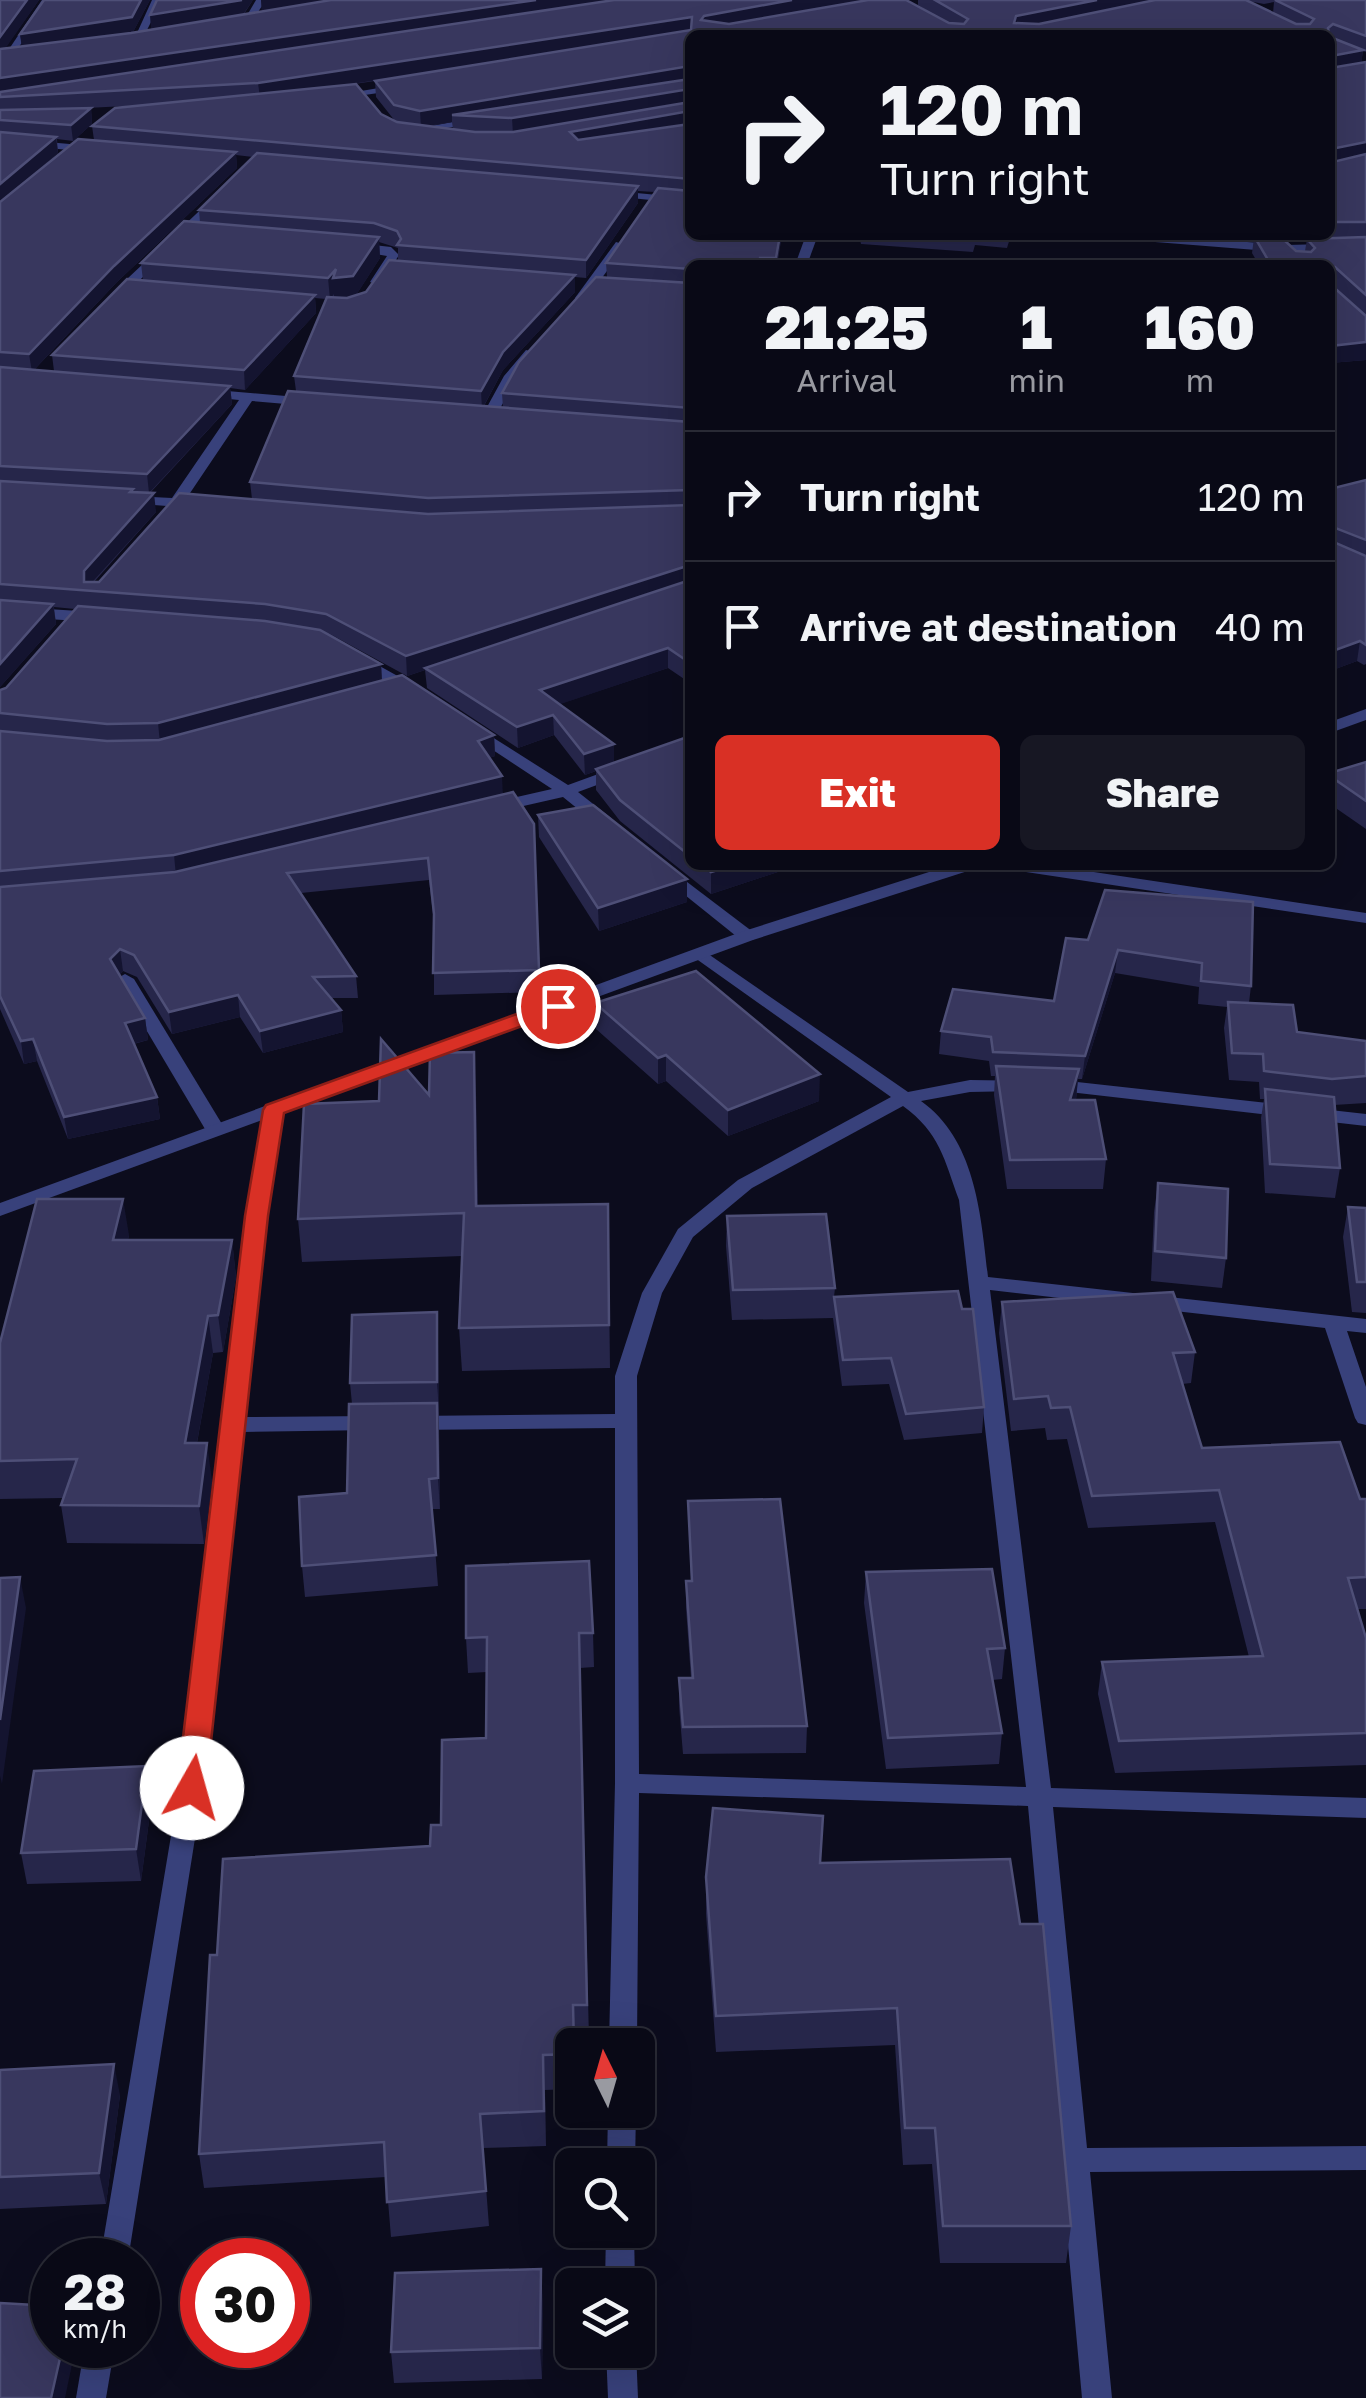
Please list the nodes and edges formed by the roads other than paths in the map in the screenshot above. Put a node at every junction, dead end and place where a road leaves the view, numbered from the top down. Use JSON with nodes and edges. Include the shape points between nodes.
{"nodes":[{"id":1,"x":47,"y":0,"type":"edge"},
{"id":2,"x":157,"y":0,"type":"edge"},
{"id":3,"x":261,"y":0,"type":"edge"},
{"id":4,"x":264,"y":19,"type":"edge"},
{"id":5,"x":246,"y":22,"type":"junction"},
{"id":6,"x":228,"y":25,"type":"edge"},
{"id":7,"x":154,"y":38,"type":"edge"},
{"id":8,"x":136,"y":42,"type":"junction"},
{"id":9,"x":117,"y":44,"type":"edge"},
{"id":10,"x":24,"y":56,"type":"edge"},
{"id":11,"x":2,"y":59,"type":"edge"},
{"id":12,"x":420,"y":84,"type":"edge"},
{"id":13,"x":362,"y":94,"type":"junction"},
{"id":14,"x":324,"y":98,"type":"edge"},
{"id":15,"x":371,"y":105,"type":"edge"},
{"id":16,"x":498,"y":117,"type":"edge"},
{"id":17,"x":389,"y":126,"type":"edge"},
{"id":18,"x":403,"y":132,"type":"junction"},
{"id":19,"x":458,"y":138,"type":"edge"},
{"id":20,"x":89,"y":139,"type":"edge"},
{"id":21,"x":0,"y":141,"type":"edge"},
{"id":22,"x":78,"y":148,"type":"junction"},
{"id":23,"x":117,"y":152,"type":"edge"},
{"id":24,"x":65,"y":159,"type":"edge"},
{"id":25,"x":226,"y":191,"type":"edge"},
{"id":26,"x":592,"y":192,"type":"edge"},
{"id":27,"x":652,"y":198,"type":"junction"},
{"id":28,"x":685,"y":200,"type":"edge"},
{"id":29,"x":642,"y":213,"type":"edge"},
{"id":30,"x":632,"y":228,"type":"edge"},
{"id":31,"x":185,"y":234,"type":"junction"},
{"id":32,"x":204,"y":235,"type":"edge"},
{"id":33,"x":1177,"y":240,"type":"edge"},
{"id":34,"x":337,"y":245,"type":"edge"},
{"id":35,"x":1366,"y":247,"type":"edge"},
{"id":36,"x":1286,"y":249,"type":"junction"},
{"id":37,"x":1298,"y":260,"type":"edge"},
{"id":38,"x":385,"y":269,"type":"junction"},
{"id":39,"x":404,"y":271,"type":"edge"},
{"id":40,"x":572,"y":286,"type":"edge"},
{"id":41,"x":591,"y":287,"type":"junction"},
{"id":42,"x":608,"y":288,"type":"edge"},
{"id":43,"x":121,"y":290,"type":"junction"},
{"id":44,"x":140,"y":292,"type":"edge"},
{"id":45,"x":370,"y":292,"type":"edge"},
{"id":46,"x":109,"y":302,"type":"edge"},
{"id":47,"x":564,"y":317,"type":"edge"},
{"id":48,"x":538,"y":346,"type":"edge"},
{"id":49,"x":190,"y":392,"type":"edge"},
{"id":50,"x":248,"y":397,"type":"junction"},
{"id":51,"x":322,"y":403,"type":"edge"},
{"id":52,"x":470,"y":416,"type":"edge"},
{"id":53,"x":488,"y":418,"type":"junction"},
{"id":54,"x":506,"y":419,"type":"edge"},
{"id":55,"x":118,"y":499,"type":"edge"},
{"id":56,"x":177,"y":502,"type":"junction"},
{"id":57,"x":216,"y":506,"type":"edge"},
{"id":58,"x":165,"y":516,"type":"edge"},
{"id":59,"x":0,"y":611,"type":"edge"},
{"id":60,"x":77,"y":615,"type":"junction"},
{"id":61,"x":115,"y":618,"type":"edge"},
{"id":62,"x":64,"y":630,"type":"edge"},
{"id":63,"x":343,"y":651,"type":"edge"},
{"id":64,"x":424,"y":680,"type":"edge"},
{"id":65,"x":406,"y":686,"type":"junction"},
{"id":66,"x":388,"y":691,"type":"edge"},
{"id":67,"x":438,"y":707,"type":"edge"},
{"id":68,"x":1366,"y":714,"type":"edge"},
{"id":69,"x":454,"y":718,"type":"edge"},
{"id":70,"x":1335,"y":726,"type":"edge"},
{"id":71,"x":634,"y":766,"type":"edge"},
{"id":72,"x":566,"y":791,"type":"junction"},
{"id":73,"x":473,"y":813,"type":"edge"},
{"id":74,"x":626,"y":839,"type":"edge"},
{"id":75,"x":656,"y":863,"type":"edge"},
{"id":76,"x":952,"y":870,"type":"edge"},
{"id":77,"x":1045,"y":870,"type":"edge"},
{"id":78,"x":1366,"y":918,"type":"edge"},
{"id":79,"x":747,"y":936,"type":"junction"},
{"id":80,"x":701,"y":954,"type":"junction"},
{"id":81,"x":125,"y":979,"type":"edge"},
{"id":82,"x":903,"y":1099,"type":"junction"},
{"id":83,"x":274,"y":1110,"type":"junction"},
{"id":84,"x":1366,"y":1120,"type":"edge"},
{"id":85,"x":216,"y":1129,"type":"junction"},
{"id":86,"x":0,"y":1210,"type":"edge"},
{"id":87,"x":978,"y":1282,"type":"junction"},
{"id":88,"x":1333,"y":1322,"type":"junction"},
{"id":89,"x":1366,"y":1326,"type":"edge"},
{"id":90,"x":1366,"y":1418,"type":"edge"},
{"id":91,"x":626,"y":1421,"type":"junction"},
{"id":92,"x":235,"y":1425,"type":"junction"},
{"id":93,"x":627,"y":1783,"type":"junction"},
{"id":94,"x":1040,"y":1798,"type":"junction"},
{"id":95,"x":1366,"y":1808,"type":"edge"},
{"id":96,"x":623,"y":2028,"type":"edge"},
{"id":97,"x":1366,"y":2158,"type":"edge"},
{"id":98,"x":1073,"y":2160,"type":"junction"},
{"id":99,"x":118,"y":2238,"type":"edge"},
{"id":100,"x":96,"y":2368,"type":"edge"},
{"id":101,"x":622,"y":2368,"type":"edge"},
{"id":102,"x":91,"y":2398,"type":"edge"},
{"id":103,"x":623,"y":2398,"type":"edge"},
{"id":104,"x":1096,"y":2398,"type":"edge"}],
"edges":[{"from":1,"to":11,"type":"street"},
{"from":2,"to":8,"type":"street"},
{"from":3,"to":5,"type":"street"},
{"from":4,"to":5,"type":"street"},
{"from":5,"to":6,"type":"street"},
{"from":7,"to":8,"type":"street"},
{"from":8,"to":9,"type":"street"},
{"from":10,"to":11,"type":"street"},
{"from":12,"to":13,"type":"street"},
{"from":13,"to":14,"type":"street"},
{"from":13,"to":15,"type":"street"},
{"from":16,"to":18,"type":"street"},
{"from":17,"to":18,"type":"street"},
{"from":18,"to":19,"type":"street"},
{"from":20,"to":22,"type":"street"},
{"from":21,"to":22,"type":"street"},
{"from":22,"to":23,"type":"street"},
{"from":22,"to":24,"type":"street"},
{"from":25,"to":31,"type":"street"},
{"from":26,"to":27,"type":"street"},
{"from":27,"to":28,"type":"street"},
{"from":27,"to":29,"type":"street"},
{"from":30,"to":41,"type":"street"},
{"from":31,"to":32,"type":"street"},
{"from":31,"to":43,"type":"street"},
{"from":33,"to":36,"type":"street"},
{"from":34,"to":38,"type":"street","via":[[387,250],[393,255]]},
{"from":35,"to":36,"type":"street"},
{"from":36,"to":37,"type":"street"},
{"from":38,"to":39,"type":"street"},
{"from":38,"to":45,"type":"street"},
{"from":40,"to":41,"type":"street"},
{"from":41,"to":42,"type":"street"},
{"from":41,"to":47,"type":"street"},
{"from":43,"to":44,"type":"street"},
{"from":43,"to":46,"type":"street"},
{"from":48,"to":53,"type":"street","via":[[511,376]]},
{"from":49,"to":50,"type":"street"},
{"from":50,"to":51,"type":"street"},
{"from":50,"to":56,"type":"street"},
{"from":52,"to":53,"type":"street"},
{"from":53,"to":54,"type":"street"},
{"from":55,"to":56,"type":"street"},
{"from":56,"to":57,"type":"street"},
{"from":56,"to":58,"type":"street"},
{"from":59,"to":60,"type":"street"},
{"from":60,"to":61,"type":"street"},
{"from":60,"to":62,"type":"street"},
{"from":63,"to":65,"type":"street"},
{"from":64,"to":65,"type":"street"},
{"from":65,"to":66,"type":"street"},
{"from":65,"to":67,"type":"street"},
{"from":68,"to":70,"type":"street"},
{"from":69,"to":72,"type":"street"},
{"from":71,"to":72,"type":"street"},
{"from":72,"to":73,"type":"street"},
{"from":72,"to":74,"type":"street"},
{"from":75,"to":79,"type":"street"},
{"from":76,"to":79,"type":"street"},
{"from":77,"to":78,"type":"street"},
{"from":79,"to":80,"type":"street"},
{"from":80,"to":82,"type":"street"},
{"from":80,"to":83,"type":"street"},
{"from":81,"to":85,"type":"street"},
{"from":82,"to":84,"type":"street","via":[[970,1086],[1047,1085]]},
{"from":82,"to":87,"type":"street","via":[[931,1117],[948,1143],[969,1200]]},
{"from":82,"to":91,"type":"street","via":[[745,1184],[684,1233],[652,1293],[626,1376]]},
{"from":83,"to":85,"type":"street"},
{"from":83,"to":92,"type":"street"},
{"from":85,"to":86,"type":"street"},
{"from":87,"to":88,"type":"street"},
{"from":87,"to":94,"type":"street"},
{"from":88,"to":89,"type":"street"},
{"from":88,"to":90,"type":"street"},
{"from":91,"to":92,"type":"street"},
{"from":91,"to":93,"type":"street"},
{"from":92,"to":99,"type":"street","via":[[192,1788]]},
{"from":93,"to":94,"type":"street"},
{"from":93,"to":96,"type":"street"},
{"from":94,"to":95,"type":"street"},
{"from":94,"to":98,"type":"street"},
{"from":97,"to":98,"type":"street"},
{"from":98,"to":104,"type":"street"},
{"from":100,"to":102,"type":"street"},
{"from":101,"to":103,"type":"street"}]}
